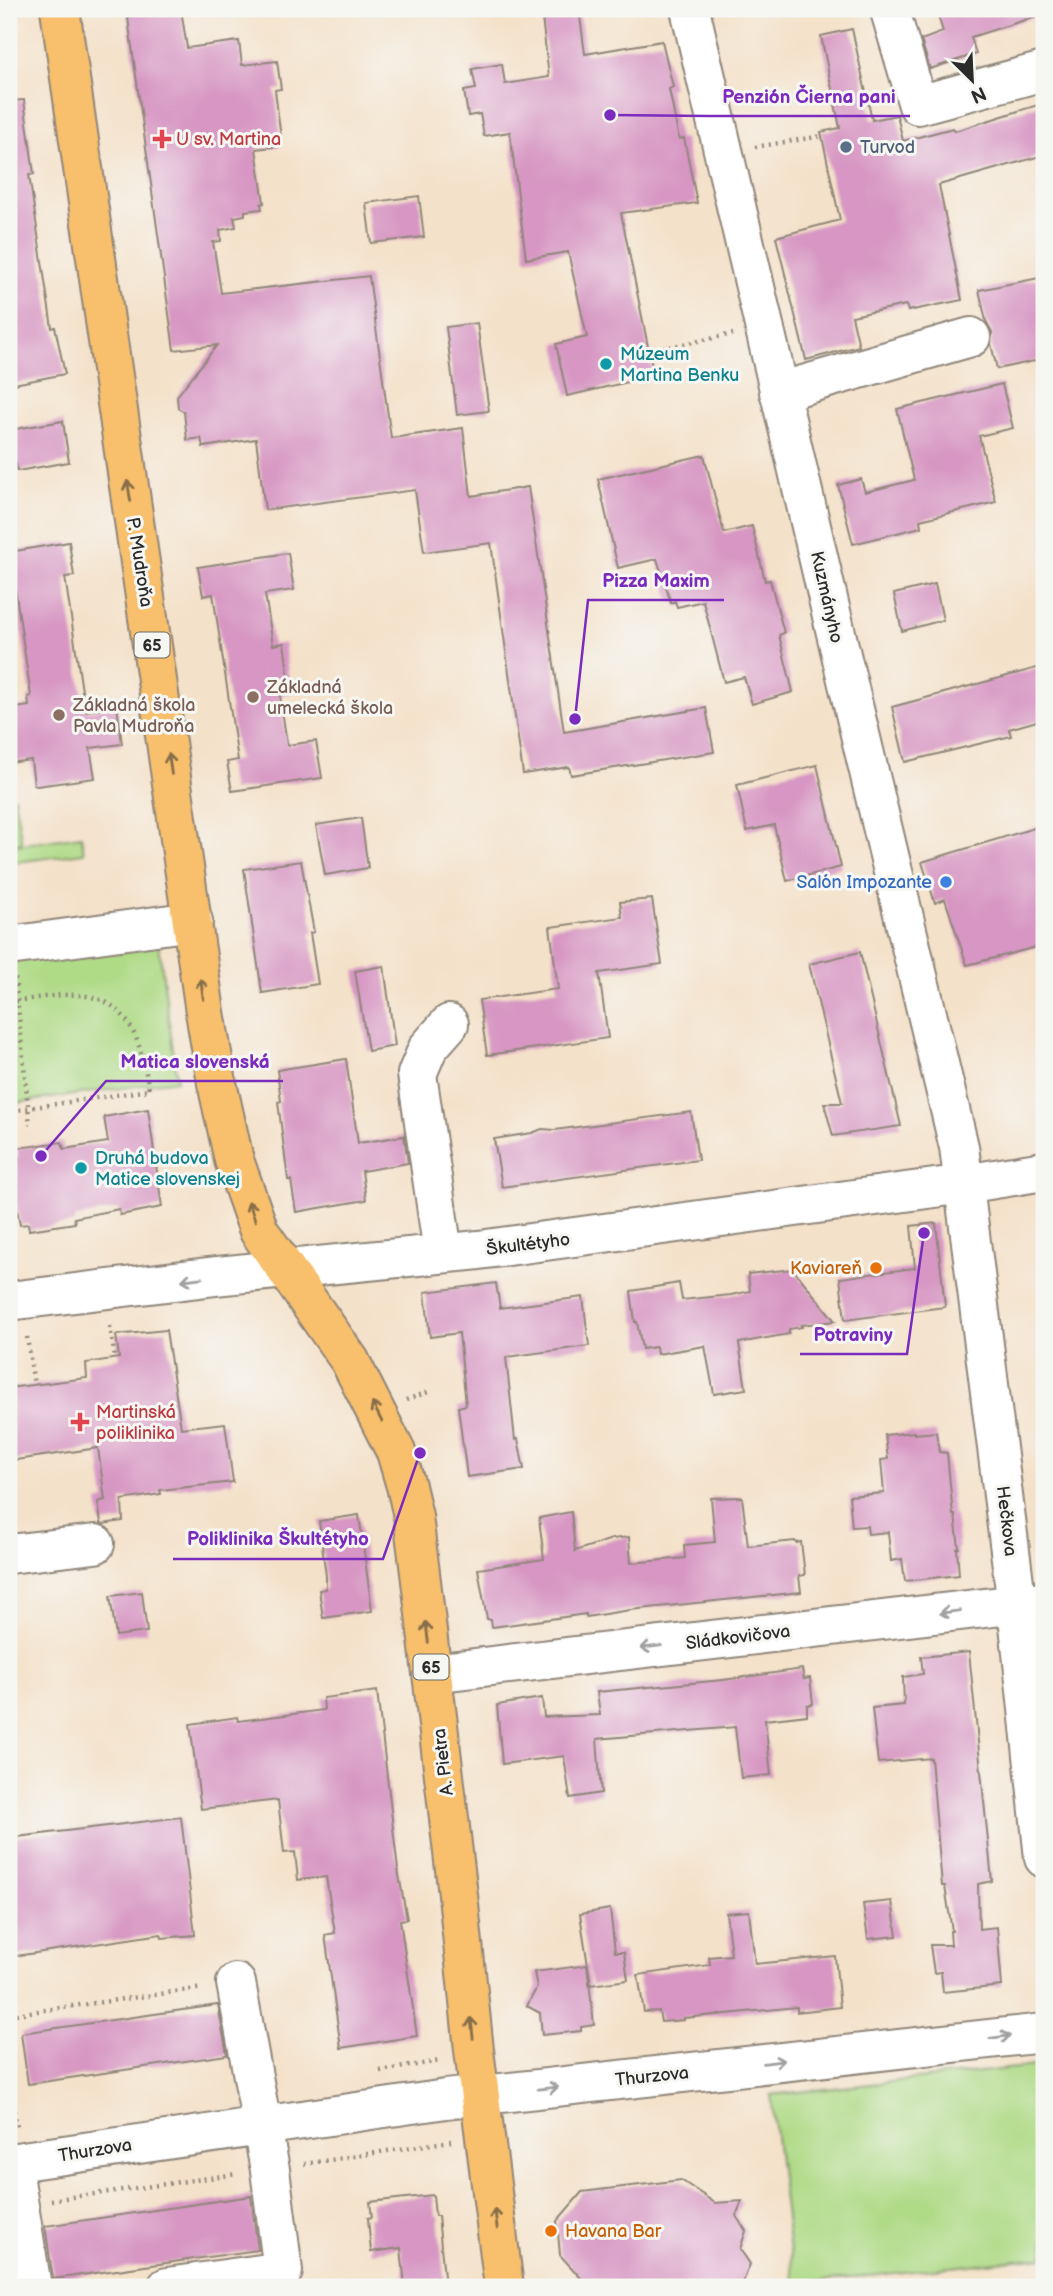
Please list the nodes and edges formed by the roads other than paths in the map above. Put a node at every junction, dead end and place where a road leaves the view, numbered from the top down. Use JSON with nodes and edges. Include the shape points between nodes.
{"nodes":[{"id":1,"x":60,"y":9,"type":"edge"},
{"id":2,"x":690,"y":9,"type":"edge"},
{"id":3,"x":890,"y":10,"type":"dead end"},
{"id":4,"x":1044,"y":71,"type":"edge"},
{"id":5,"x":971,"y":337,"type":"dead end"},
{"id":6,"x":779,"y":391,"type":"junction"},
{"id":7,"x":193,"y":921,"type":"junction"},
{"id":8,"x":10,"y":946,"type":"edge"},
{"id":9,"x":449,"y":1024,"type":"dead end"},
{"id":10,"x":1044,"y":1171,"type":"edge"},
{"id":11,"x":964,"y":1184,"type":"junction"},
{"id":12,"x":443,"y":1253,"type":"junction"},
{"id":13,"x":285,"y":1270,"type":"junction"},
{"id":14,"x":9,"y":1301,"type":"edge"},
{"id":15,"x":95,"y":1544,"type":"dead end"},
{"id":16,"x":9,"y":1554,"type":"edge"},
{"id":17,"x":1031,"y":1603,"type":"edge"},
{"id":18,"x":432,"y":1673,"type":"junction"},
{"id":19,"x":1044,"y":1858,"type":"edge"},
{"id":20,"x":236,"y":1983,"type":"road end"},
{"id":21,"x":1044,"y":2033,"type":"edge"},
{"id":22,"x":481,"y":2096,"type":"junction"},
{"id":23,"x":261,"y":2125,"type":"junction"},
{"id":24,"x":13,"y":2151,"type":"edge"},
{"id":25,"x":32,"y":2287,"type":"edge"},
{"id":26,"x":167,"y":2287,"type":"edge"},
{"id":27,"x":504,"y":2287,"type":"edge"}],
"edges":[{"from":7,"to":1,"type":"main road","name":"P. Mudroňa","number":"65","one_way":true},
{"from":2,"to":6,"type":"street","name":"Kuzmányho"},
{"from":3,"to":4,"type":"street","via":[[918,105]]},
{"from":5,"to":6,"type":"street"},
{"from":6,"to":11,"type":"street","name":"Kuzmányho","via":[[959,1147]]},
{"from":7,"to":8,"type":"street"},
{"from":13,"to":7,"type":"main road","name":"P. Mudroňa","number":"65","one_way":true,"via":[[259,1231],[233,1160]]},
{"from":9,"to":12,"type":"street","via":[[428,1048],[417,1074]]},
{"from":10,"to":11,"type":"street","name":"Škultétyho"},
{"from":11,"to":12,"type":"street","name":"Škultétyho"},
{"from":11,"to":17,"type":"street","name":"Hečkova"},
{"from":12,"to":13,"type":"street","name":"Škultétyho"},
{"from":13,"to":14,"type":"street","name":"Škultétyho","one_way":true},
{"from":18,"to":13,"type":"main road","name":"A. Pietra","number":"65","one_way":true,"via":[[413,1516],[396,1452],[350,1361]]},
{"from":15,"to":16,"type":"street"},
{"from":17,"to":18,"type":"street","name":"Sládkovičova","one_way":true},
{"from":17,"to":19,"type":"street","name":"Hečkova"},
{"from":22,"to":18,"type":"main road","name":"A. Pietra","number":"65","one_way":true},
{"from":20,"to":23,"type":"street"},
{"from":22,"to":21,"type":"street","name":"Thurzova","one_way":true},
{"from":22,"to":23,"type":"street","name":"Thurzova"},
{"from":27,"to":22,"type":"main road","name":"A. Pietra","number":"65","one_way":true},
{"from":23,"to":24,"type":"street","name":"Thurzova"},
{"from":23,"to":26,"type":"street","via":[[283,2271]]},
{"from":24,"to":25,"type":"street"}]}
